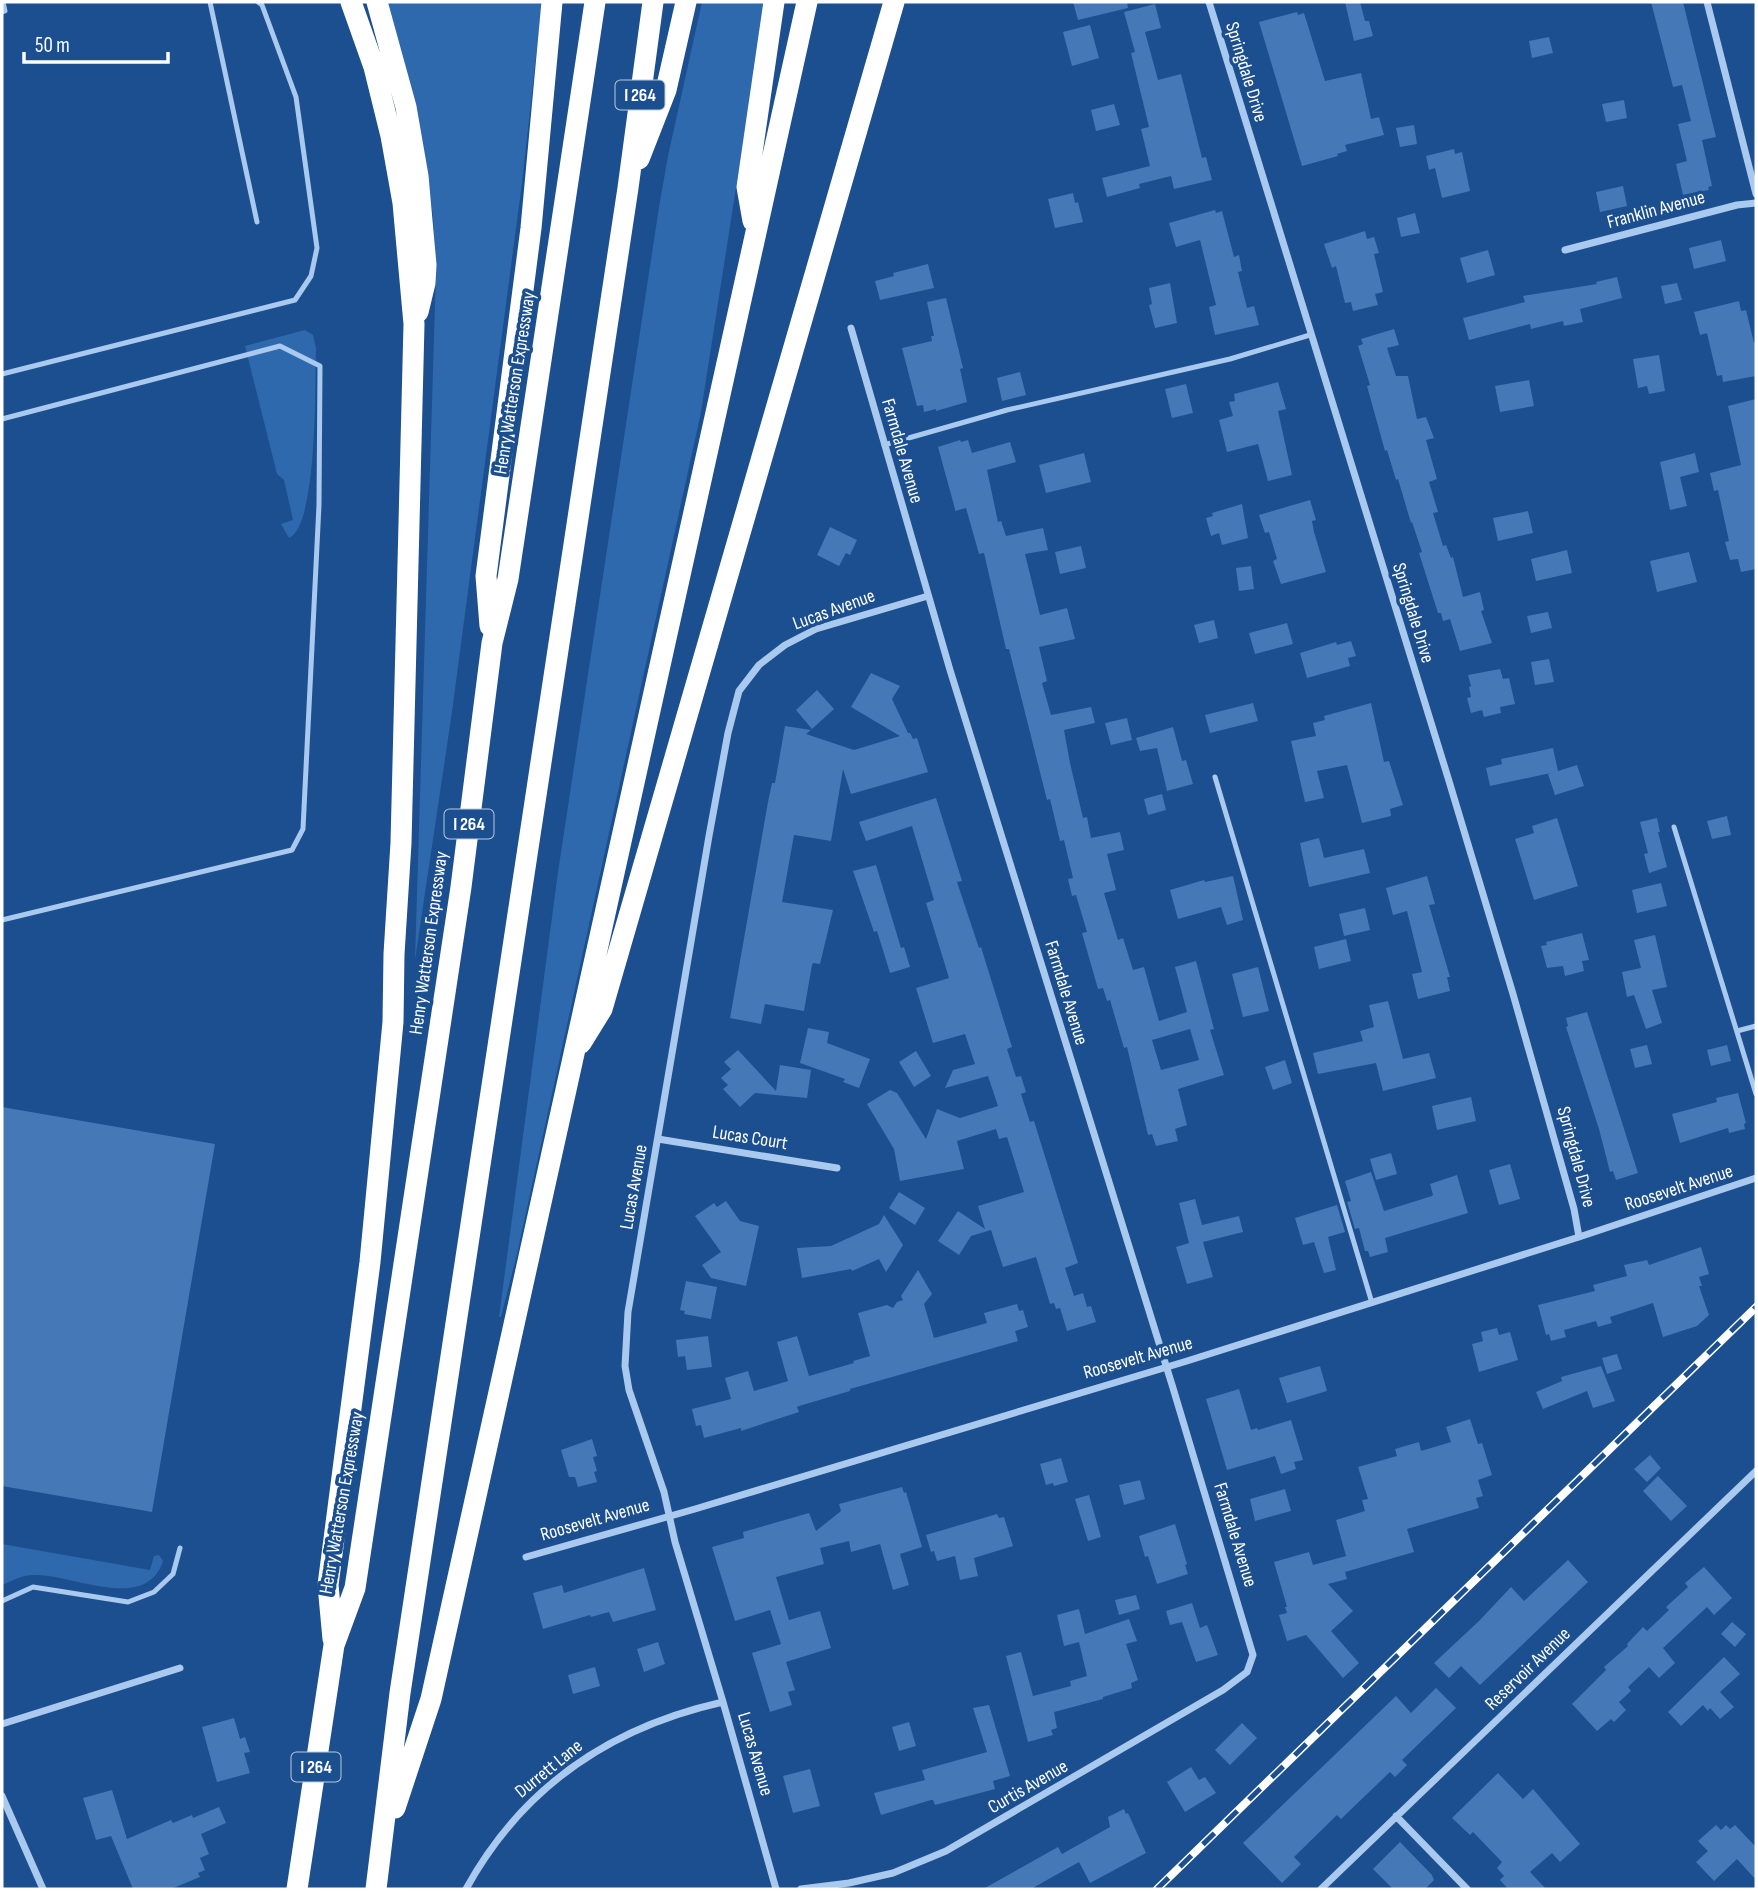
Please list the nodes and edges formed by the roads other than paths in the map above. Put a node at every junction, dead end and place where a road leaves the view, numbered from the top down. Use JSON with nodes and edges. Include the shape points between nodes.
{"nodes":[{"id":1,"x":3,"y":2,"type":"edge"},
{"id":2,"x":209,"y":2,"type":"edge"},
{"id":3,"x":258,"y":2,"type":"edge"},
{"id":4,"x":351,"y":2,"type":"edge"},
{"id":5,"x":377,"y":2,"type":"edge"},
{"id":6,"x":552,"y":2,"type":"edge"},
{"id":7,"x":595,"y":2,"type":"edge"},
{"id":8,"x":653,"y":2,"type":"edge"},
{"id":9,"x":686,"y":2,"type":"edge"},
{"id":10,"x":774,"y":2,"type":"edge"},
{"id":11,"x":807,"y":2,"type":"edge"},
{"id":12,"x":894,"y":2,"type":"edge"},
{"id":13,"x":1209,"y":2,"type":"edge"},
{"id":14,"x":1707,"y":2,"type":"edge"},
{"id":15,"x":2,"y":12,"type":"edge"},
{"id":16,"x":628,"y":188,"type":"junction"},
{"id":17,"x":1756,"y":194,"type":"edge"},
{"id":18,"x":1756,"y":202,"type":"edge"},
{"id":19,"x":257,"y":222,"type":"dead end"},
{"id":20,"x":755,"y":234,"type":"junction"},
{"id":21,"x":1565,"y":250,"type":"dead end"},
{"id":22,"x":414,"y":324,"type":"junction"},
{"id":23,"x":851,"y":328,"type":"dead end"},
{"id":24,"x":1310,"y":335,"type":"junction"},
{"id":25,"x":2,"y":374,"type":"edge"},
{"id":26,"x":2,"y":419,"type":"edge"},
{"id":27,"x":884,"y":445,"type":"junction"},
{"id":28,"x":928,"y":596,"type":"junction"},
{"id":29,"x":492,"y":643,"type":"junction"},
{"id":30,"x":1215,"y":777,"type":"dead end"},
{"id":31,"x":1674,"y":827,"type":"dead end"},
{"id":32,"x":2,"y":920,"type":"edge"},
{"id":33,"x":1756,"y":1026,"type":"edge"},
{"id":34,"x":1737,"y":1031,"type":"junction"},
{"id":35,"x":573,"y":1057,"type":"junction"},
{"id":36,"x":1756,"y":1094,"type":"edge"},
{"id":37,"x":658,"y":1139,"type":"junction"},
{"id":38,"x":837,"y":1168,"type":"dead end"},
{"id":39,"x":1756,"y":1178,"type":"edge"},
{"id":40,"x":1579,"y":1237,"type":"junction"},
{"id":41,"x":1372,"y":1303,"type":"junction"},
{"id":42,"x":1166,"y":1366,"type":"junction"},
{"id":43,"x":1756,"y":1471,"type":"edge"},
{"id":44,"x":669,"y":1516,"type":"junction"},
{"id":45,"x":180,"y":1548,"type":"dead end"},
{"id":46,"x":526,"y":1557,"type":"dead end"},
{"id":47,"x":2,"y":1601,"type":"edge"},
{"id":48,"x":334,"y":1644,"type":"junction"},
{"id":49,"x":1251,"y":1667,"type":"joint"},
{"id":50,"x":180,"y":1668,"type":"dead end"},
{"id":51,"x":723,"y":1702,"type":"junction"},
{"id":52,"x":2,"y":1724,"type":"edge"},
{"id":53,"x":3,"y":1801,"type":"edge"},
{"id":54,"x":1396,"y":1816,"type":"junction"},
{"id":55,"x":381,"y":1852,"type":"junction"},
{"id":56,"x":43,"y":1889,"type":"edge"},
{"id":57,"x":297,"y":1889,"type":"edge"},
{"id":58,"x":376,"y":1889,"type":"edge"},
{"id":59,"x":466,"y":1889,"type":"edge"},
{"id":60,"x":776,"y":1889,"type":"edge"},
{"id":61,"x":801,"y":1889,"type":"edge"},
{"id":62,"x":813,"y":1889,"type":"edge"},
{"id":63,"x":1321,"y":1889,"type":"edge"},
{"id":64,"x":1467,"y":1889,"type":"edge"}],
"edges":[{"from":1,"to":15,"type":"lane"},
{"from":2,"to":19,"type":"lane"},
{"from":3,"to":25,"type":"lane","via":[[296,97],[317,248],[311,276],[295,300]]},
{"from":4,"to":22,"type":"highway","via":[[391,136],[403,203]]},
{"from":5,"to":22,"type":"highway","via":[[406,107],[422,212],[425,283]]},
{"from":6,"to":29,"type":"highway","via":[[534,201],[486,576]]},
{"from":7,"to":29,"type":"highway","name":"Henry Watterson Expressway","number":"I 264","via":[[508,579]]},
{"from":8,"to":16,"type":"highway","number":"I 264"},
{"from":9,"to":16,"type":"highway","via":[[666,90]]},
{"from":10,"to":20,"type":"highway","via":[[747,187]]},
{"from":11,"to":20,"type":"highway"},
{"from":12,"to":35,"type":"highway","via":[[602,1009]]},
{"from":13,"to":24,"type":"street","name":"Springdale Drive"},
{"from":14,"to":17,"type":"street"},
{"from":16,"to":55,"type":"highway","number":"I 264","via":[[400,1693]]},
{"from":18,"to":21,"type":"street","name":"Franklin Avenue"},
{"from":20,"to":35,"type":"highway"},
{"from":22,"to":48,"type":"highway","via":[[393,1022],[370,1262],[328,1585]]},
{"from":23,"to":27,"type":"street","name":"Farmdale Avenue"},
{"from":24,"to":27,"type":"lane"},
{"from":24,"to":40,"type":"street","name":"Springdale Drive","via":[[1505,967]]},
{"from":26,"to":32,"type":"lane","via":[[280,346],[320,366],[319,505],[303,829],[292,850]]},
{"from":27,"to":28,"type":"street","name":"Farmdale Avenue"},
{"from":28,"to":37,"type":"street","name":"Lucas Avenue","via":[[816,629],[759,665],[739,691],[709,836]]},
{"from":28,"to":42,"type":"street","name":"Farmdale Avenue"},
{"from":29,"to":48,"type":"highway","name":"Henry Watterson Expressway","number":"I 264","via":[[459,901],[355,1588]]},
{"from":30,"to":41,"type":"lane"},
{"from":31,"to":34,"type":"lane"},
{"from":33,"to":34,"type":"lane"},
{"from":34,"to":36,"type":"lane"},
{"from":35,"to":55,"type":"highway","via":[[431,1699]]},
{"from":37,"to":38,"type":"street","name":"Lucas Court"},
{"from":37,"to":44,"type":"street","name":"Lucas Avenue","via":[[628,1311],[625,1366]]},
{"from":39,"to":40,"type":"street","name":"Roosevelt Avenue"},
{"from":40,"to":41,"type":"street","name":"Roosevelt Avenue"},
{"from":41,"to":42,"type":"street","name":"Roosevelt Avenue"},
{"from":42,"to":44,"type":"street","name":"Roosevelt Avenue"},
{"from":42,"to":49,"type":"street","name":"Farmdale Avenue","via":[[1249,1635]]},
{"from":43,"to":54,"type":"street","name":"Reservoir Avenue"},
{"from":44,"to":46,"type":"street","name":"Roosevelt Avenue"},
{"from":44,"to":51,"type":"street","name":"Lucas Avenue"},
{"from":45,"to":47,"type":"lane","via":[[173,1574],[154,1592],[128,1602],[33,1587]]},
{"from":48,"to":57,"type":"highway","name":"Henry Watterson Expressway","number":"I 264"},
{"from":49,"to":62,"type":"street","name":"Curtis Avenue","via":[[1223,1690],[946,1851],[893,1873]]},
{"from":50,"to":52,"type":"street"},
{"from":51,"to":59,"type":"street","name":"Durrett Lane","via":[[636,1730],[572,1767],[520,1812]]},
{"from":51,"to":60,"type":"street","name":"Lucas Avenue"},
{"from":53,"to":56,"type":"street"},
{"from":54,"to":63,"type":"street","name":"Reservoir Avenue"},
{"from":54,"to":64,"type":"street"},
{"from":55,"to":58,"type":"highway","number":"I 264"},
{"from":61,"to":62,"type":"street","name":"Curtis Avenue"}]}
